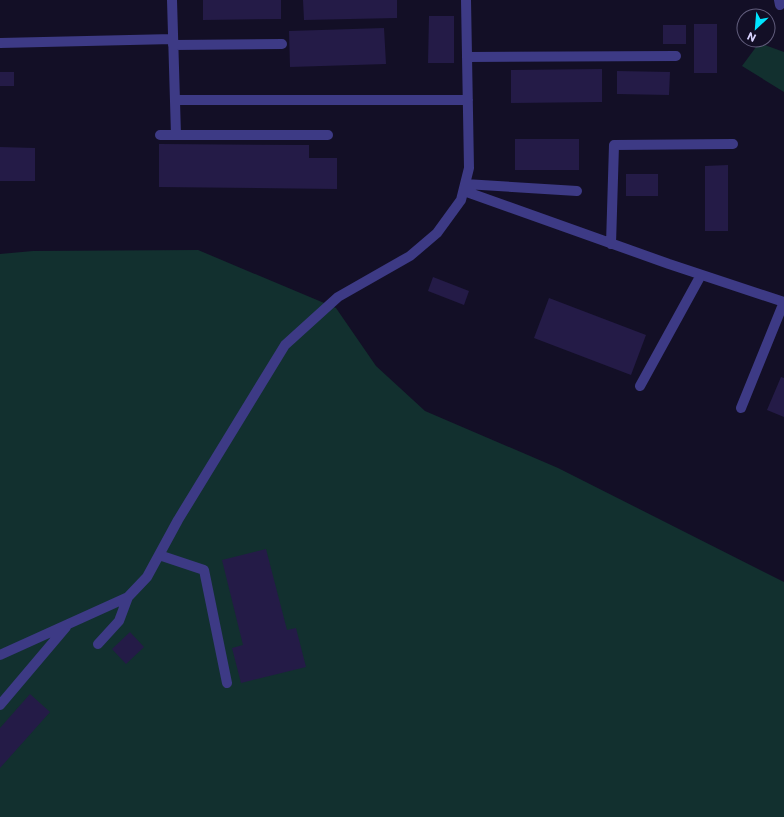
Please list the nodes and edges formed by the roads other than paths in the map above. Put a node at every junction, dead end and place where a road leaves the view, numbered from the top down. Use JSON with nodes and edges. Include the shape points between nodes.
{"nodes":[{"id":1,"x":172,"y":0,"type":"edge"},
{"id":2,"x":466,"y":0,"type":"edge"},
{"id":3,"x":173,"y":42,"type":"junction"},
{"id":4,"x":0,"y":43,"type":"edge"},
{"id":5,"x":282,"y":44,"type":"dead end"},
{"id":6,"x":676,"y":56,"type":"dead end"},
{"id":7,"x":467,"y":57,"type":"junction"},
{"id":8,"x":175,"y":100,"type":"junction"},
{"id":9,"x":468,"y":100,"type":"junction"},
{"id":10,"x":160,"y":135,"type":"dead end"},
{"id":11,"x":176,"y":136,"type":"junction"},
{"id":12,"x":328,"y":136,"type":"dead end"},
{"id":13,"x":733,"y":144,"type":"dead end"},
{"id":14,"x":464,"y":188,"type":"junction"},
{"id":15,"x":577,"y":191,"type":"dead end"},
{"id":16,"x":611,"y":244,"type":"junction"},
{"id":17,"x":701,"y":275,"type":"junction"},
{"id":18,"x":784,"y":302,"type":"edge"},
{"id":19,"x":640,"y":386,"type":"dead end"},
{"id":20,"x":741,"y":408,"type":"dead end"},
{"id":21,"x":159,"y":555,"type":"junction"},
{"id":22,"x":128,"y":597,"type":"junction"},
{"id":23,"x":68,"y":624,"type":"junction"},
{"id":24,"x":98,"y":644,"type":"dead end"},
{"id":25,"x":0,"y":655,"type":"edge"},
{"id":26,"x":226,"y":683,"type":"dead end"},
{"id":27,"x":0,"y":705,"type":"edge"}],
"edges":[{"from":1,"to":3,"type":"street"},
{"from":2,"to":7,"type":"street"},
{"from":3,"to":4,"type":"street"},
{"from":3,"to":5,"type":"street"},
{"from":3,"to":8,"type":"street"},
{"from":6,"to":7,"type":"street"},
{"from":7,"to":9,"type":"street"},
{"from":8,"to":9,"type":"street"},
{"from":8,"to":11,"type":"street"},
{"from":9,"to":14,"type":"street","via":[[469,168]]},
{"from":10,"to":11,"type":"street"},
{"from":11,"to":12,"type":"street"},
{"from":13,"to":16,"type":"street","via":[[614,145]]},
{"from":14,"to":15,"type":"street"},
{"from":14,"to":16,"type":"street"},
{"from":14,"to":21,"type":"street","via":[[461,200],[437,233],[410,256],[338,297],[285,345]]},
{"from":16,"to":17,"type":"street"},
{"from":17,"to":18,"type":"street"},
{"from":17,"to":19,"type":"street"},
{"from":18,"to":20,"type":"street"},
{"from":21,"to":22,"type":"street","via":[[146,577]]},
{"from":21,"to":26,"type":"street","via":[[204,570]]},
{"from":22,"to":23,"type":"street"},
{"from":22,"to":24,"type":"street","via":[[119,621]]},
{"from":23,"to":25,"type":"street"},
{"from":23,"to":27,"type":"street"}]}
